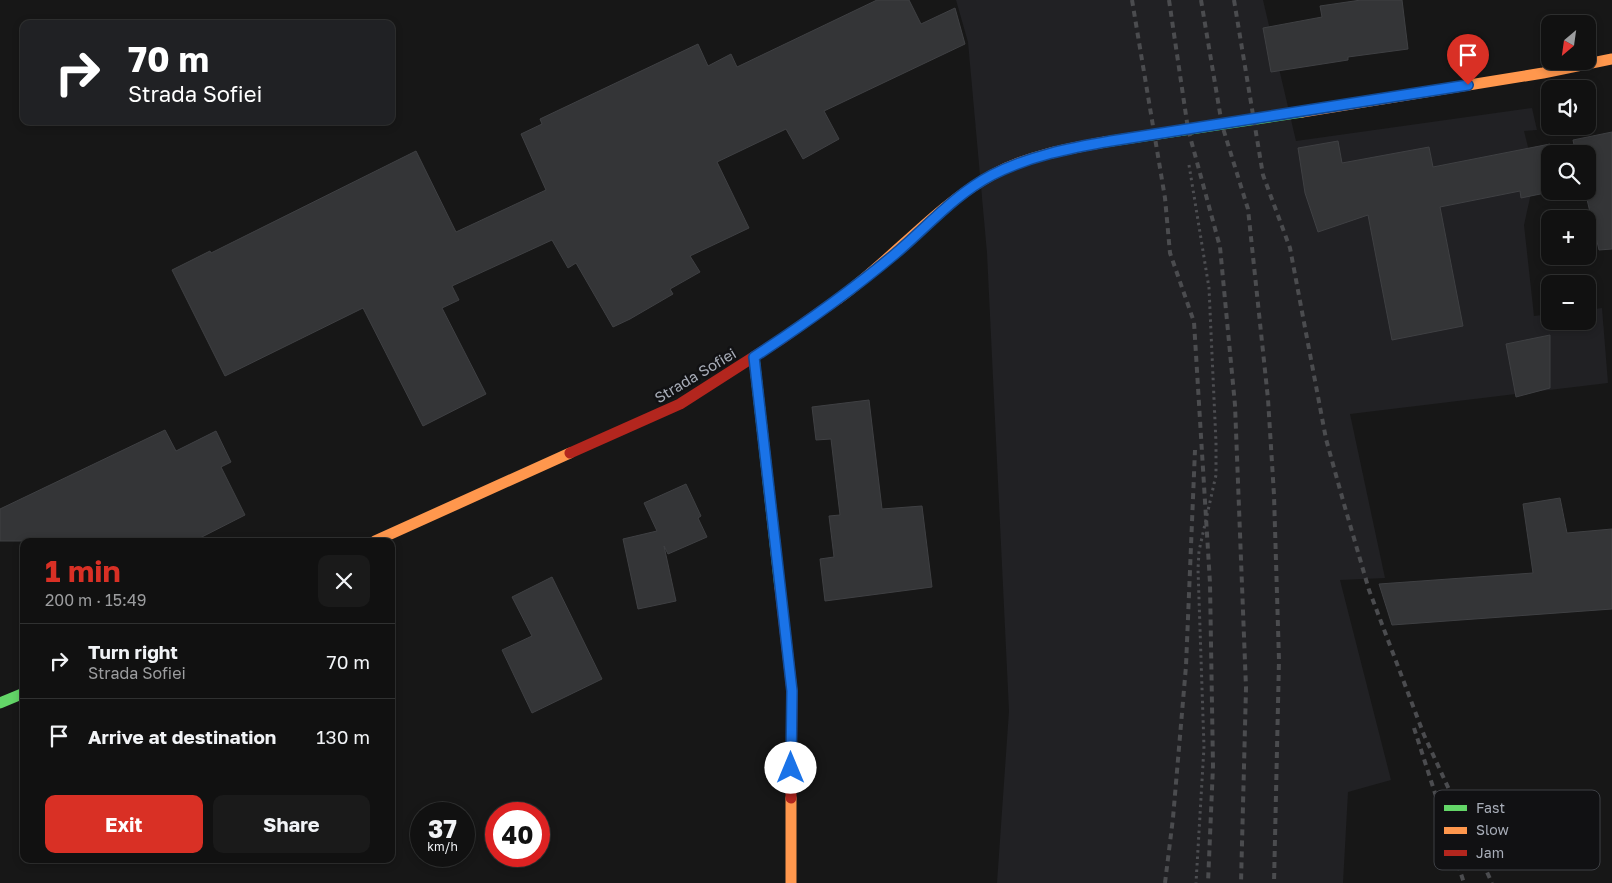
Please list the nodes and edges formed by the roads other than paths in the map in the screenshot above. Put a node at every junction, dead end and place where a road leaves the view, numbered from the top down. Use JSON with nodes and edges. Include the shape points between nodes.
{"nodes":[{"id":1,"x":1612,"y":59,"type":"edge"},
{"id":2,"x":754,"y":357,"type":"junction"},
{"id":3,"x":382,"y":538,"type":"edge"},
{"id":4,"x":20,"y":695,"type":"edge"},
{"id":5,"x":0,"y":703,"type":"edge"},
{"id":6,"x":791,"y":883,"type":"edge"}],
"edges":[{"from":1,"to":2,"type":"street","name":"Strada Sofiei","via":[[1318,110],[1111,141],[1062,150],[1024,162],[992,175],[962,194],[860,283]]},
{"from":2,"to":3,"type":"street","name":"Strada Sofiei","via":[[680,404]]},
{"from":2,"to":6,"type":"street","via":[[792,691]]},
{"from":4,"to":5,"type":"street"}]}
